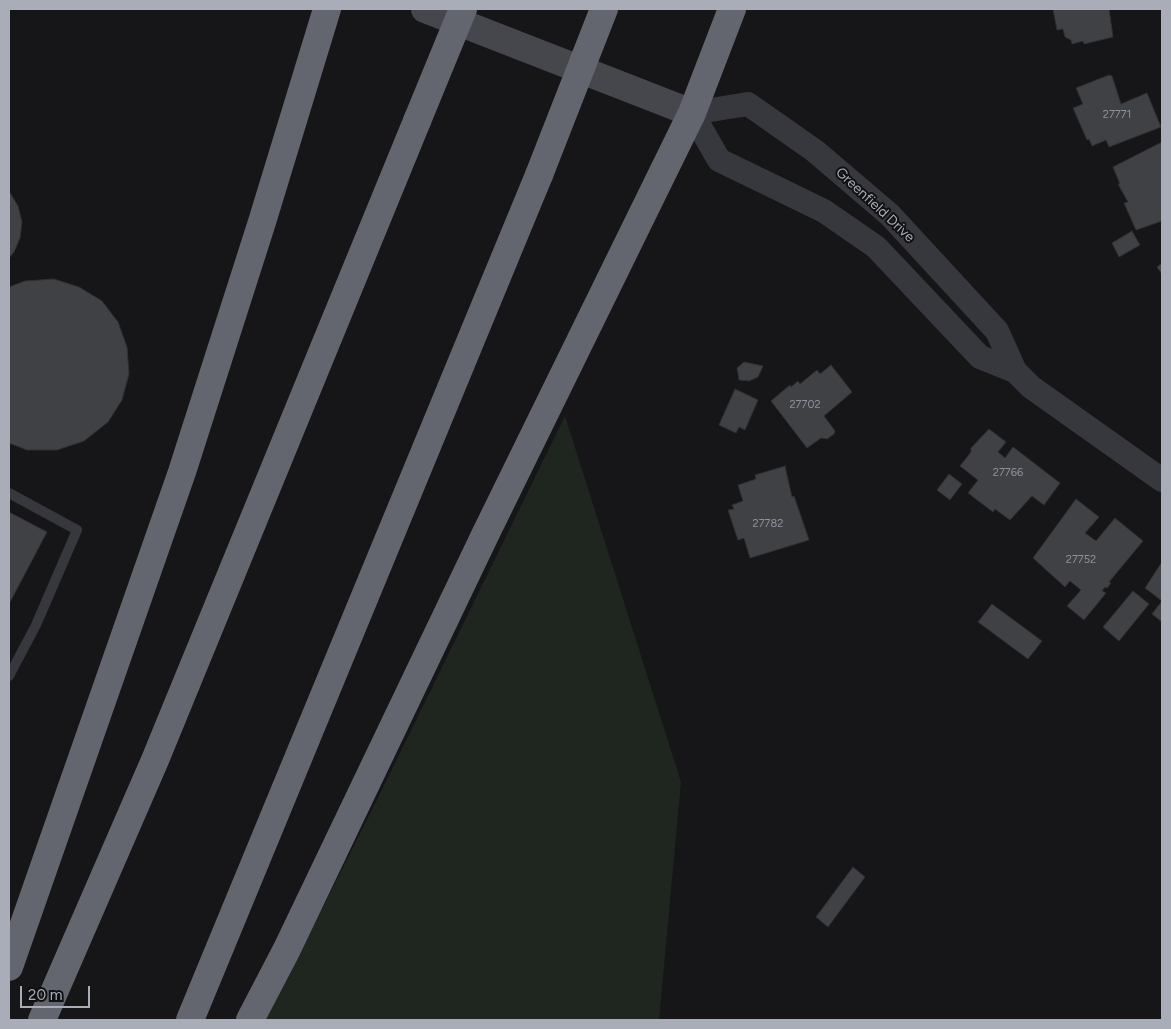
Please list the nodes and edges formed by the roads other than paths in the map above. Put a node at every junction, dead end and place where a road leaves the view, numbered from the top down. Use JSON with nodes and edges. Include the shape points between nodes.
{"nodes":[{"id":1,"x":327,"y":9,"type":"edge"},
{"id":2,"x":424,"y":9,"type":"edge"},
{"id":3,"x":463,"y":9,"type":"edge"},
{"id":4,"x":604,"y":9,"type":"edge"},
{"id":5,"x":732,"y":9,"type":"edge"},
{"id":6,"x":692,"y":113,"type":"junction"},
{"id":7,"x":857,"y":187,"type":"junction"},
{"id":8,"x":837,"y":220,"type":"junction"},
{"id":9,"x":1014,"y":371,"type":"junction"},
{"id":10,"x":1162,"y":480,"type":"edge"},
{"id":11,"x":9,"y":493,"type":"edge"},
{"id":12,"x":9,"y":676,"type":"edge"},
{"id":13,"x":9,"y":967,"type":"edge"},
{"id":14,"x":42,"y":1020,"type":"edge"},
{"id":15,"x":190,"y":1020,"type":"edge"},
{"id":16,"x":250,"y":1020,"type":"edge"}],
"edges":[{"from":1,"to":13,"type":"highway","via":[[182,472]]},
{"from":2,"to":6,"type":"main road"},
{"from":3,"to":14,"type":"highway","bridge":true,"via":[[155,760]]},
{"from":4,"to":15,"type":"highway","bridge":true,"via":[[539,175]]},
{"from":5,"to":6,"type":"highway"},
{"from":6,"to":7,"type":"street","name":"Greenfield Drive","via":[[748,104],[815,151]]},
{"from":6,"to":8,"type":"street","name":"Greenfield Drive","via":[[719,160]]},
{"from":6,"to":16,"type":"highway"},
{"from":7,"to":8,"type":"street"},
{"from":7,"to":9,"type":"street","name":"Greenfield Drive","via":[[890,215],[997,331]]},
{"from":8,"to":9,"type":"street","name":"Greenfield Drive","via":[[876,247],[980,357]]},
{"from":9,"to":10,"type":"street","name":"Greenfield Drive","via":[[1031,387]]},
{"from":11,"to":12,"type":"lane","via":[[77,530],[36,625]]}]}
